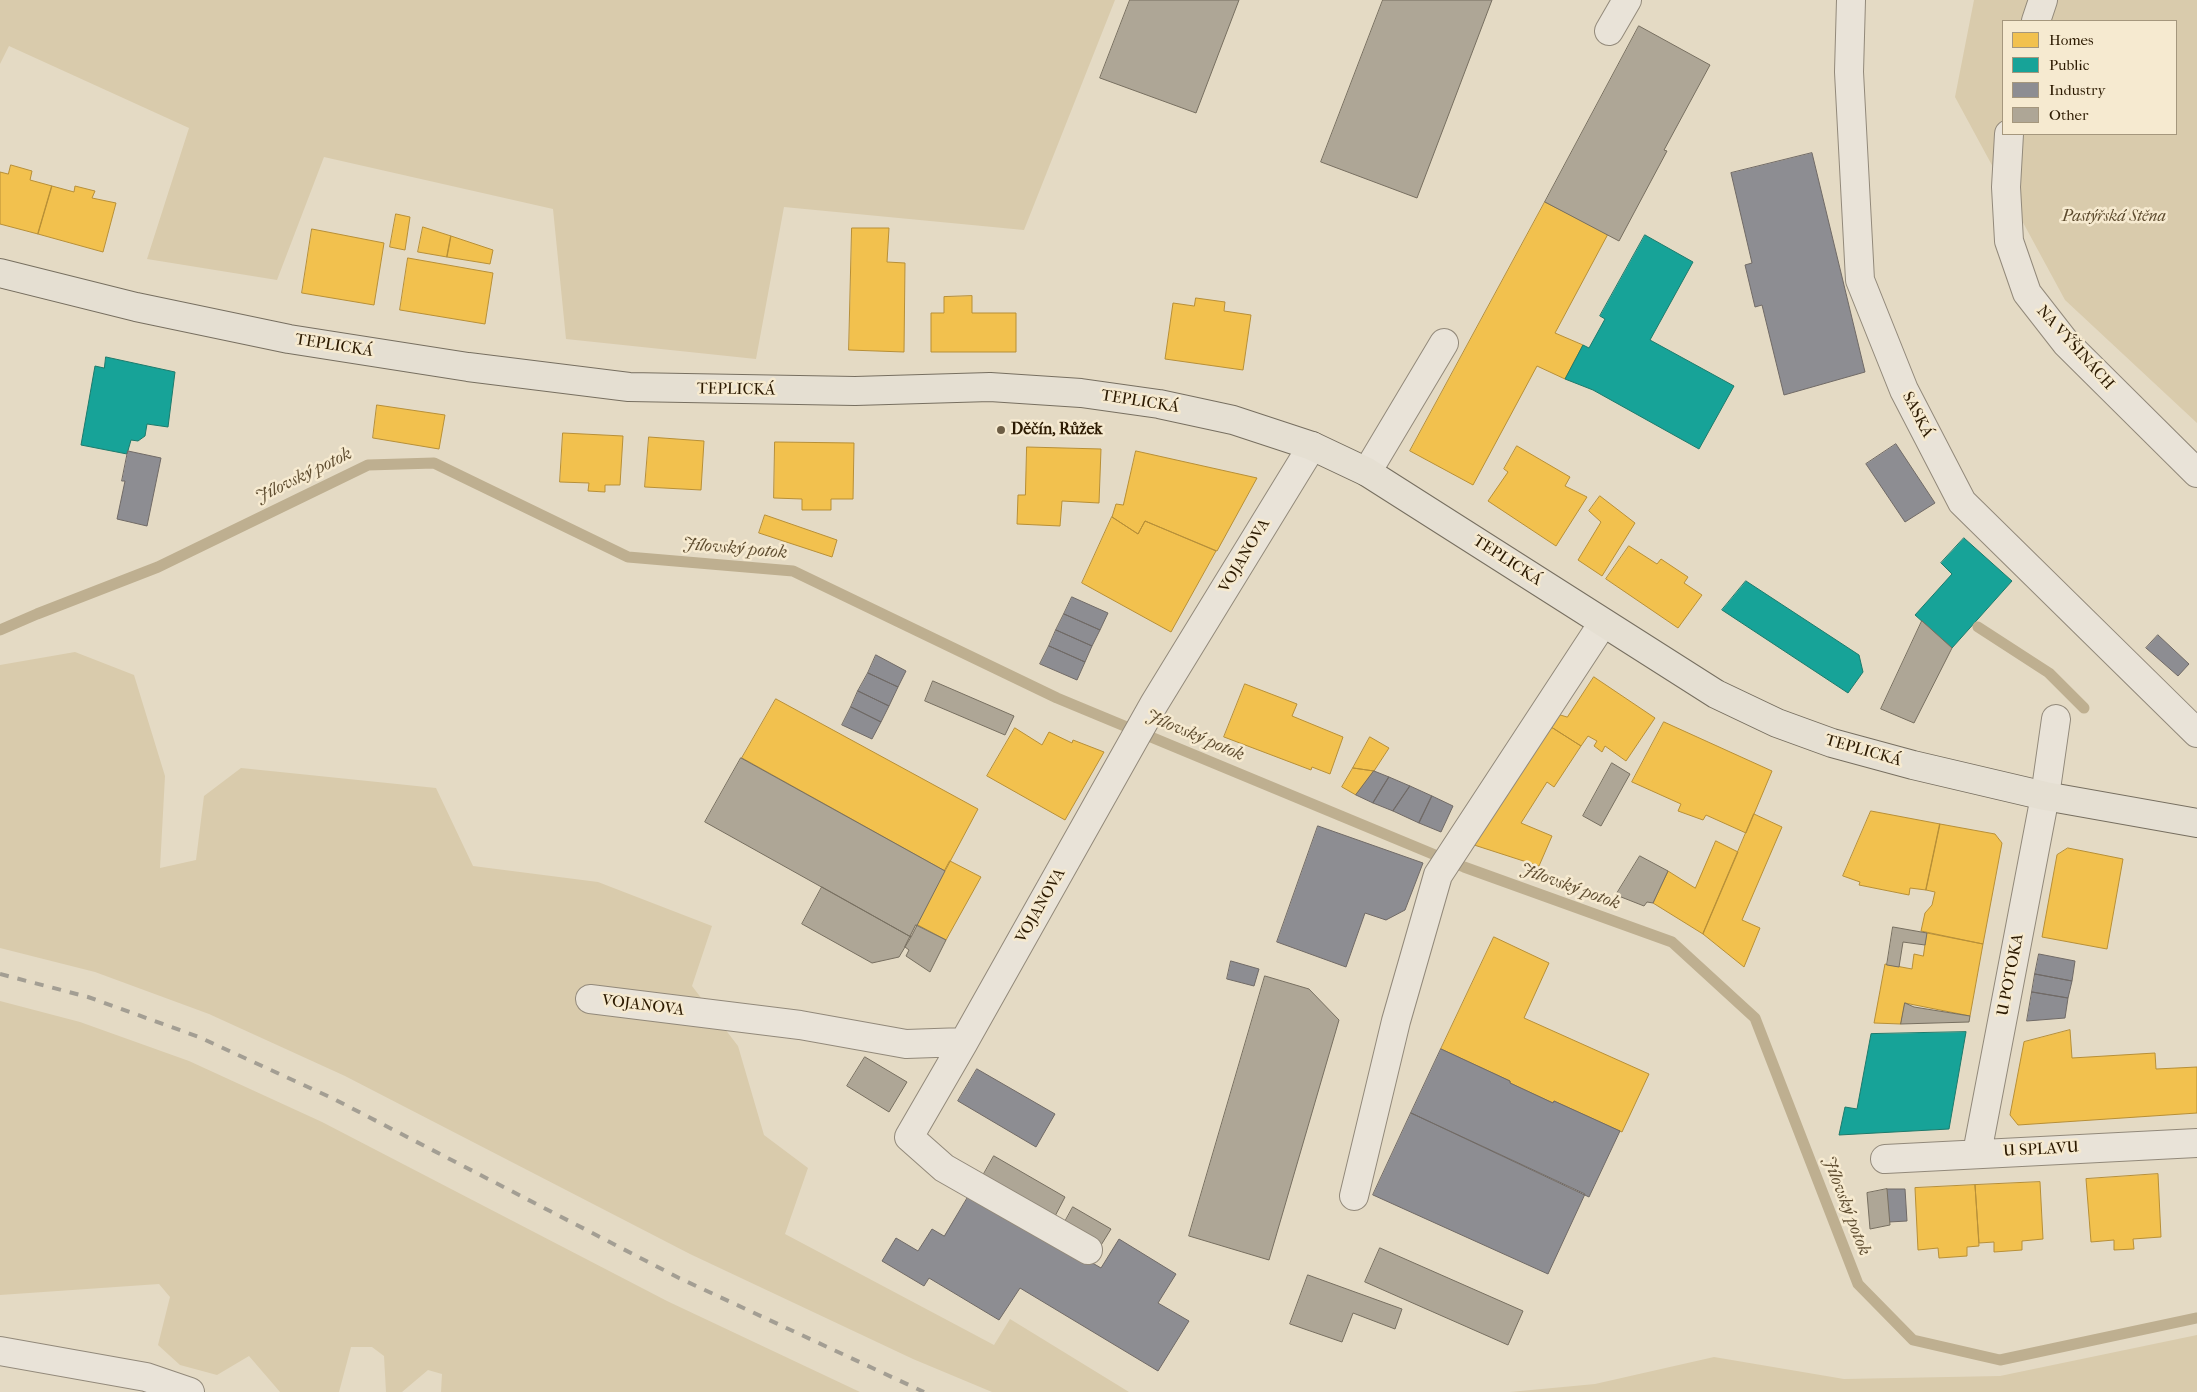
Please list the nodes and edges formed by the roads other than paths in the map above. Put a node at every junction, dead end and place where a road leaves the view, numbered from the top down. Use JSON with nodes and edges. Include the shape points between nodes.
{"nodes":[{"id":1,"x":1626,"y":0,"type":"edge"},
{"id":2,"x":1850,"y":0,"type":"edge"},
{"id":3,"x":2043,"y":0,"type":"edge"},
{"id":4,"x":2036,"y":20,"type":"edge"},
{"id":5,"x":1609,"y":31,"type":"dead end"},
{"id":6,"x":2009,"y":135,"type":"edge"},
{"id":7,"x":0,"y":273,"type":"edge"},
{"id":8,"x":1444,"y":343,"type":"dead end"},
{"id":9,"x":1312,"y":446,"type":"junction"},
{"id":10,"x":1367,"y":472,"type":"junction"},
{"id":11,"x":2197,"y":473,"type":"edge"},
{"id":12,"x":1603,"y":623,"type":"junction"},
{"id":13,"x":2056,"y":719,"type":"dead end"},
{"id":14,"x":2197,"y":733,"type":"edge"},
{"id":15,"x":2045,"y":796,"type":"junction"},
{"id":16,"x":2197,"y":823,"type":"edge"},
{"id":17,"x":590,"y":999,"type":"dead end"},
{"id":18,"x":964,"y":1042,"type":"junction"},
{"id":19,"x":2197,"y":1142,"type":"edge"},
{"id":20,"x":1977,"y":1154,"type":"junction"},
{"id":21,"x":1885,"y":1159,"type":"dead end"},
{"id":22,"x":1354,"y":1196,"type":"dead end"},
{"id":23,"x":1088,"y":1250,"type":"dead end"},
{"id":24,"x":0,"y":1351,"type":"edge"},
{"id":25,"x":190,"y":1392,"type":"edge"}],
"edges":[{"from":1,"to":5,"type":"street"},
{"from":2,"to":14,"type":"street","name":"SASKÁ","via":[[1849,72],[1860,280],[1904,390],[1962,502]]},
{"from":3,"to":4,"type":"street"},
{"from":6,"to":11,"type":"street","name":"NA VÝŠINÁCH","via":[[2006,187],[2010,241],[2027,293],[2066,343]]},
{"from":7,"to":9,"type":"main road","name":"TEPLICKÁ","via":[[136,307],[289,339],[468,367],[628,387],[855,392],[990,387],[1082,393],[1159,404],[1233,420]]},
{"from":8,"to":10,"type":"street"},
{"from":9,"to":10,"type":"main road","name":"TEPLICKÁ"},
{"from":9,"to":18,"type":"street","name":"VOJANOVA","via":[[1154,704]]},
{"from":10,"to":12,"type":"main road","name":"TEPLICKÁ"},
{"from":12,"to":15,"type":"main road","name":"TEPLICKÁ","via":[[1716,694],[1777,723],[1832,743]]},
{"from":12,"to":22,"type":"street","via":[[1438,876],[1396,1020]]},
{"from":13,"to":15,"type":"street","name":"U POTOKA"},
{"from":15,"to":16,"type":"main road","name":"TEPLICKÁ"},
{"from":15,"to":20,"type":"street","name":"U POTOKA"},
{"from":17,"to":18,"type":"street","name":"VOJANOVA","via":[[800,1025],[906,1044]]},
{"from":18,"to":23,"type":"street","via":[[908,1137],[944,1168]]},
{"from":19,"to":20,"type":"street","name":"U SPLAVU"},
{"from":20,"to":21,"type":"street","name":"U SPLAVU"},
{"from":24,"to":25,"type":"street","via":[[146,1377]]}]}
